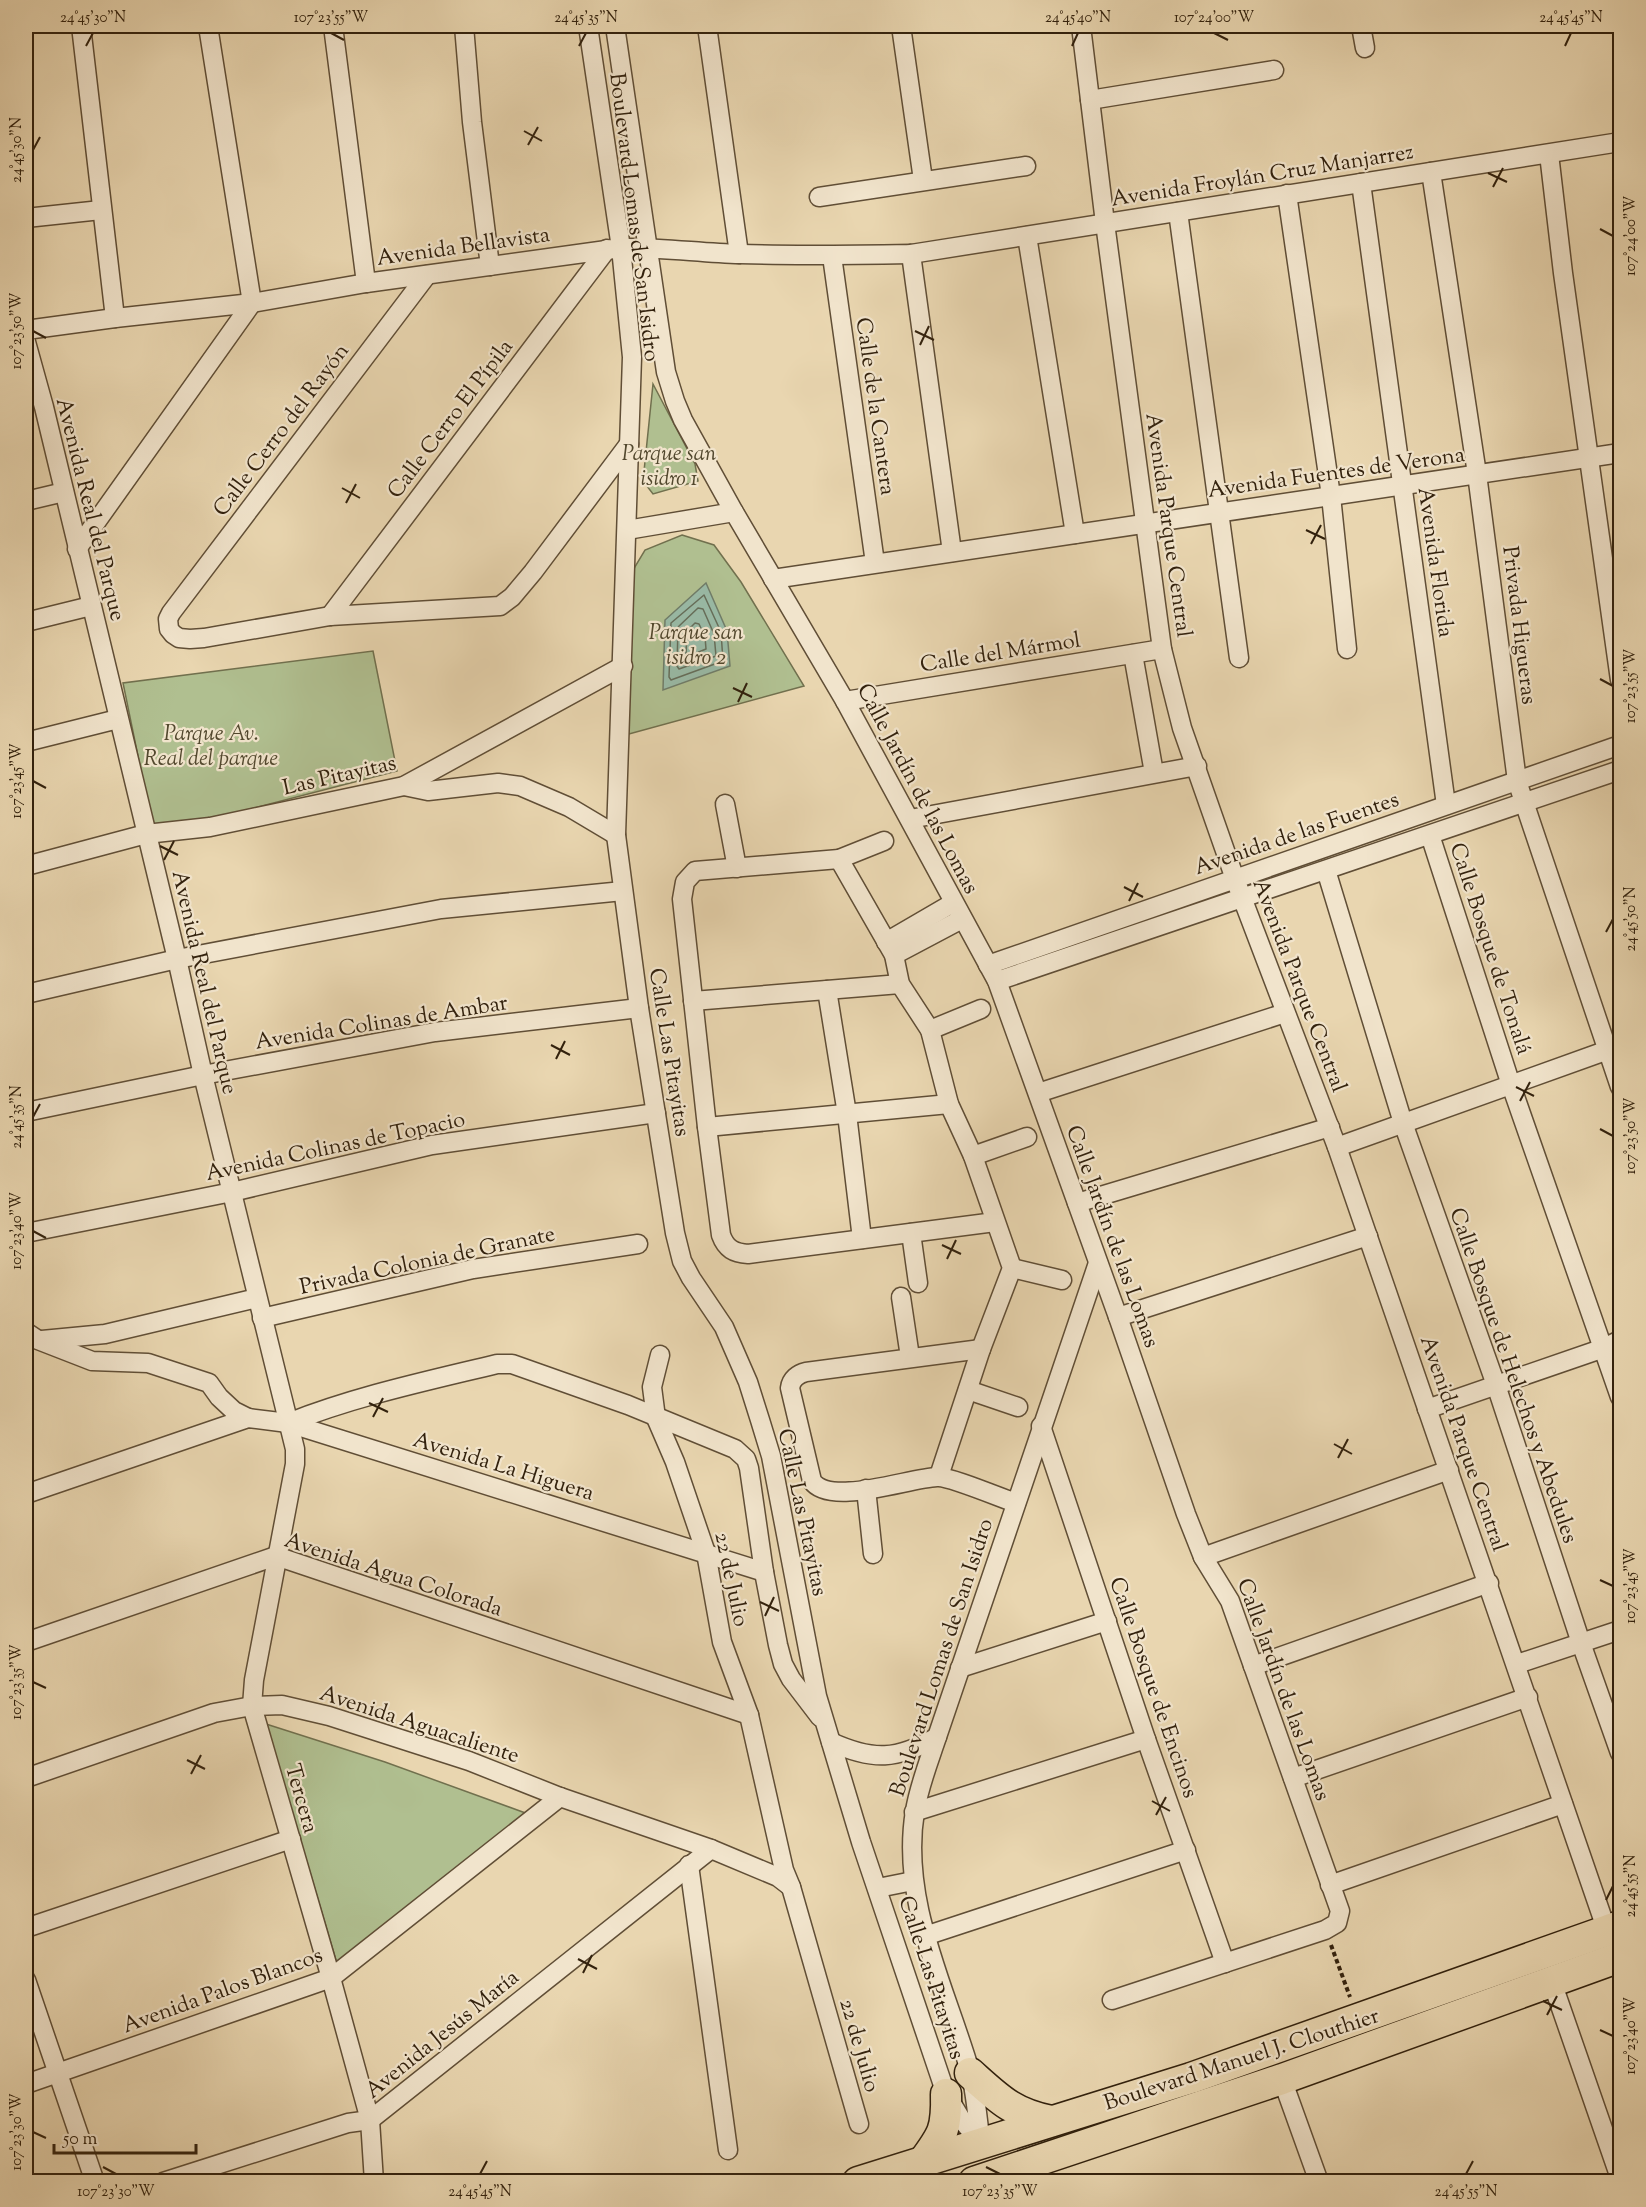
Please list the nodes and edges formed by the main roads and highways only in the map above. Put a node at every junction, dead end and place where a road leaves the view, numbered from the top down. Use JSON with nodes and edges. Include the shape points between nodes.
{"nodes":[{"id":1,"x":1614,"y":1928,"type":"edge"},
{"id":2,"x":1620,"y":1957,"type":"edge"},
{"id":3,"x":970,"y":2073,"type":"road end"},
{"id":4,"x":946,"y":2094,"type":"road end"},
{"id":5,"x":1051,"y":2121,"type":"junction"},
{"id":6,"x":923,"y":2162,"type":"junction"},
{"id":7,"x":858,"y":2181,"type":"edge"},
{"id":8,"x":974,"y":2181,"type":"edge"}],
"edges":[{"from":1,"to":5,"type":"main road","name":"Boulevard Manuel J. Clouthier","via":[[1191,2078]]},
{"from":2,"to":8,"type":"main road","name":"Boulevard Manuel J. Clouthier","via":[[1282,2079]]},
{"from":3,"to":5,"type":"main road","via":[[1012,2108]]},
{"from":4,"to":6,"type":"main road","via":[[947,2119]]},
{"from":5,"to":6,"type":"main road","name":"Boulevard Manuel J. Clouthier"},
{"from":6,"to":7,"type":"main road","name":"Boulevard Manuel J. Clouthier"}]}
